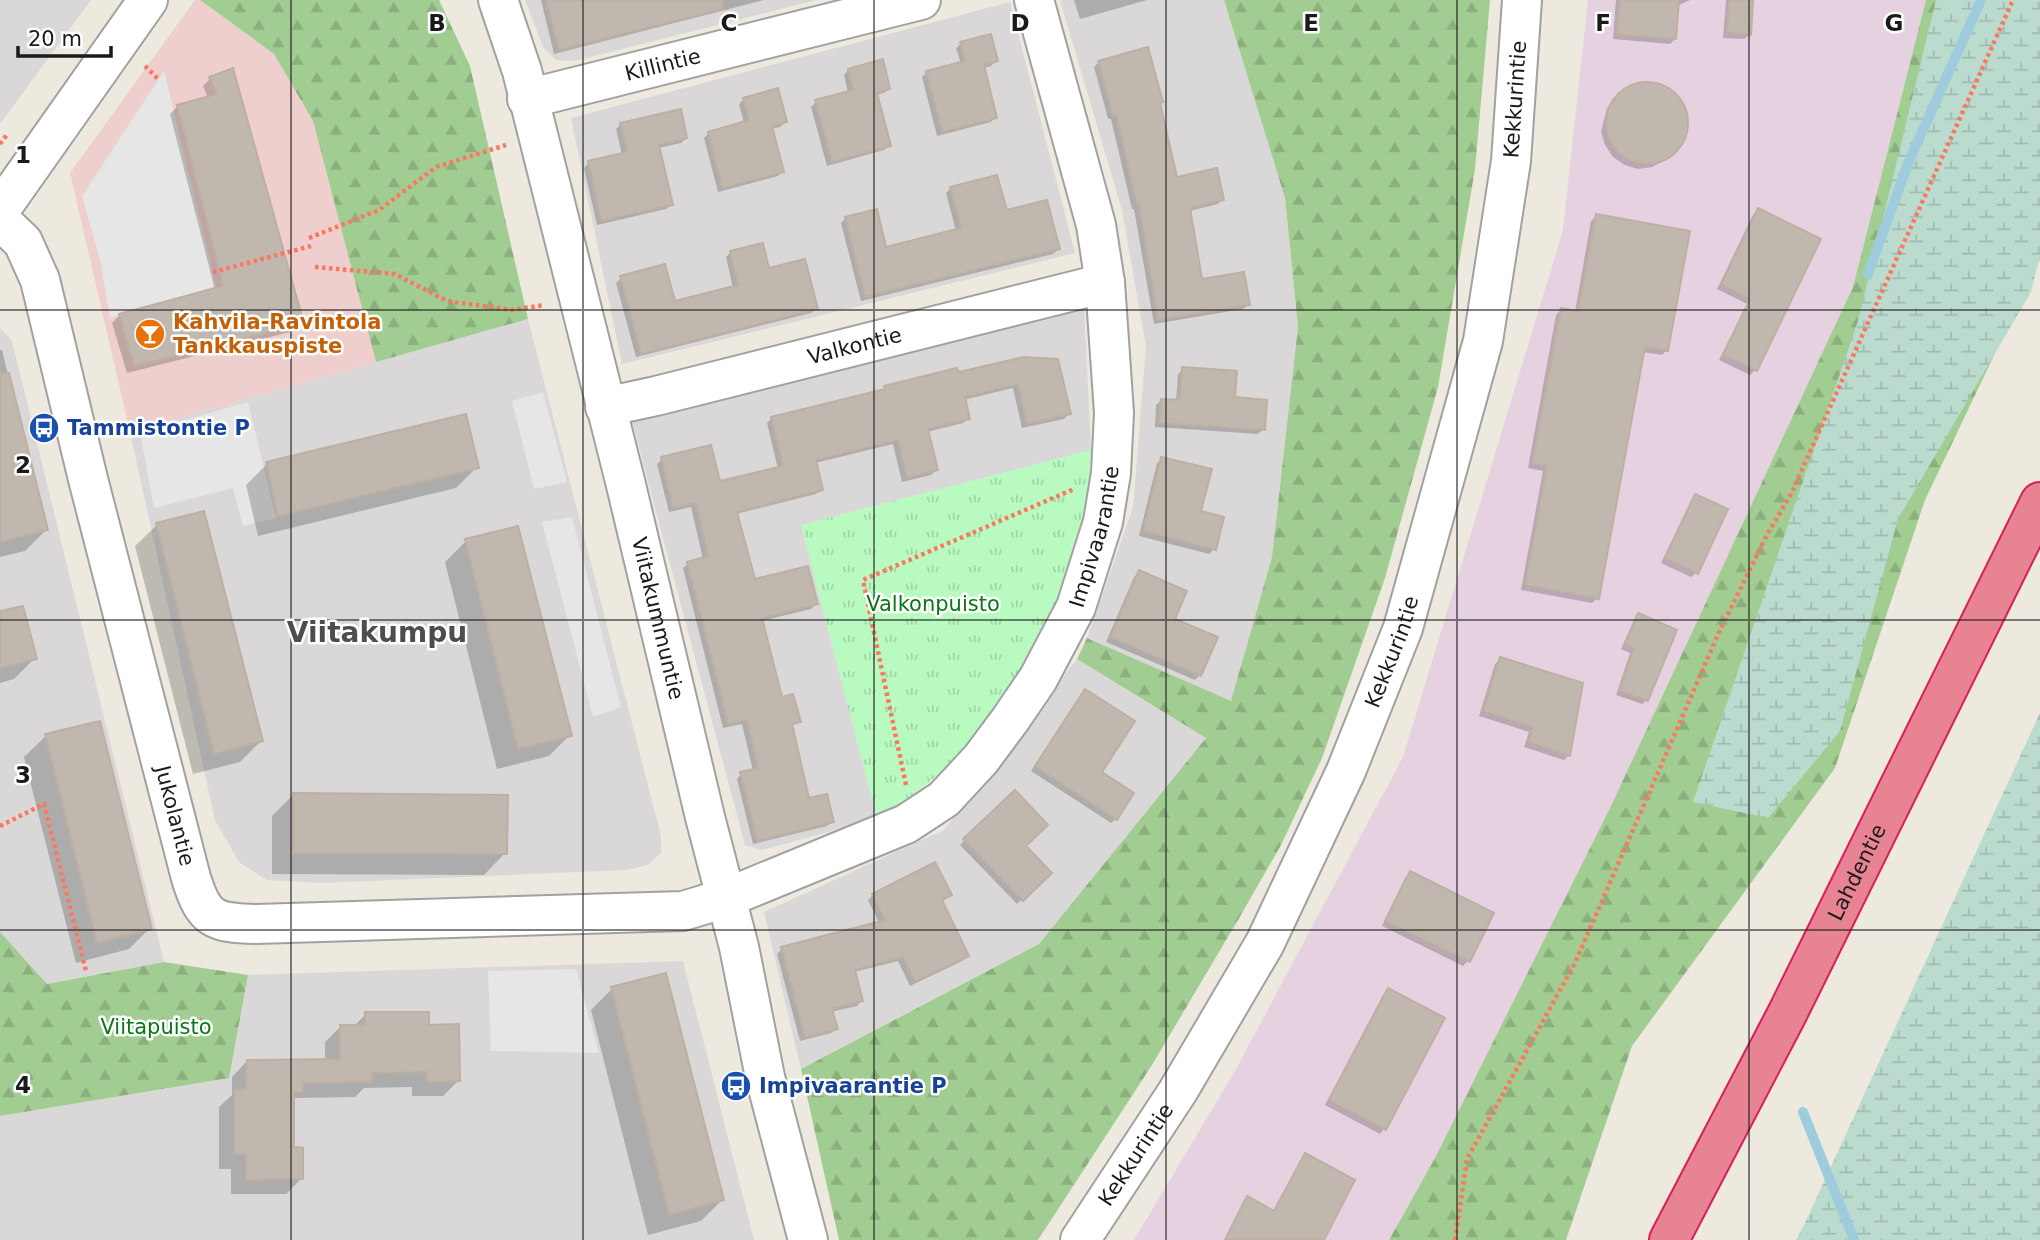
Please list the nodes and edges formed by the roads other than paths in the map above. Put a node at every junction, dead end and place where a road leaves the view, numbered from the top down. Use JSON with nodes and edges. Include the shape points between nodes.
{"nodes":[{"id":1,"x":148,"y":0,"type":"edge"},
{"id":2,"x":498,"y":0,"type":"edge"},
{"id":3,"x":921,"y":0,"type":"edge"},
{"id":4,"x":1034,"y":0,"type":"edge"},
{"id":5,"x":1521,"y":0,"type":"edge"},
{"id":6,"x":527,"y":99,"type":"junction"},
{"id":7,"x":0,"y":211,"type":"edge"},
{"id":8,"x":0,"y":220,"type":"edge"},
{"id":9,"x":1105,"y":283,"type":"junction"},
{"id":10,"x":606,"y":407,"type":"junction"},
{"id":11,"x":2040,"y":502,"type":"edge"},
{"id":12,"x":726,"y":898,"type":"junction"},
{"id":13,"x":808,"y":1240,"type":"edge"},
{"id":14,"x":1080,"y":1240,"type":"edge"},
{"id":15,"x":1669,"y":1240,"type":"edge"}],
"edges":[{"from":1,"to":7,"type":"street"},
{"from":2,"to":6,"type":"street","name":"Viitakummuntie"},
{"from":3,"to":6,"type":"street","name":"Killintie"},
{"from":4,"to":9,"type":"street","name":"Impivaarantie","via":[[1096,225]]},
{"from":5,"to":14,"type":"street","name":"Kekkurintie","via":[[1511,161],[1483,341],[1403,628],[1346,771],[1265,943],[1178,1091]]},
{"from":6,"to":10,"type":"street","name":"Viitakummuntie"},
{"from":8,"to":12,"type":"street","name":"Jukolantie","via":[[23,242],[40,280],[188,864],[198,899],[208,914],[227,924],[256,924],[683,911]]},
{"from":9,"to":10,"type":"street","name":"Valkontie"},
{"from":9,"to":12,"type":"street","name":"Impivaarantie","via":[[1114,413],[1103,522],[1076,607],[1038,679],[981,759],[944,799],[906,824]]},
{"from":10,"to":12,"type":"street","name":"Viitakummuntie"},
{"from":11,"to":15,"type":"highway","name":"Lahdentie","via":[[1799,990]]},
{"from":12,"to":13,"type":"street","name":"Viitakummuntie","via":[[765,1077]]}]}
